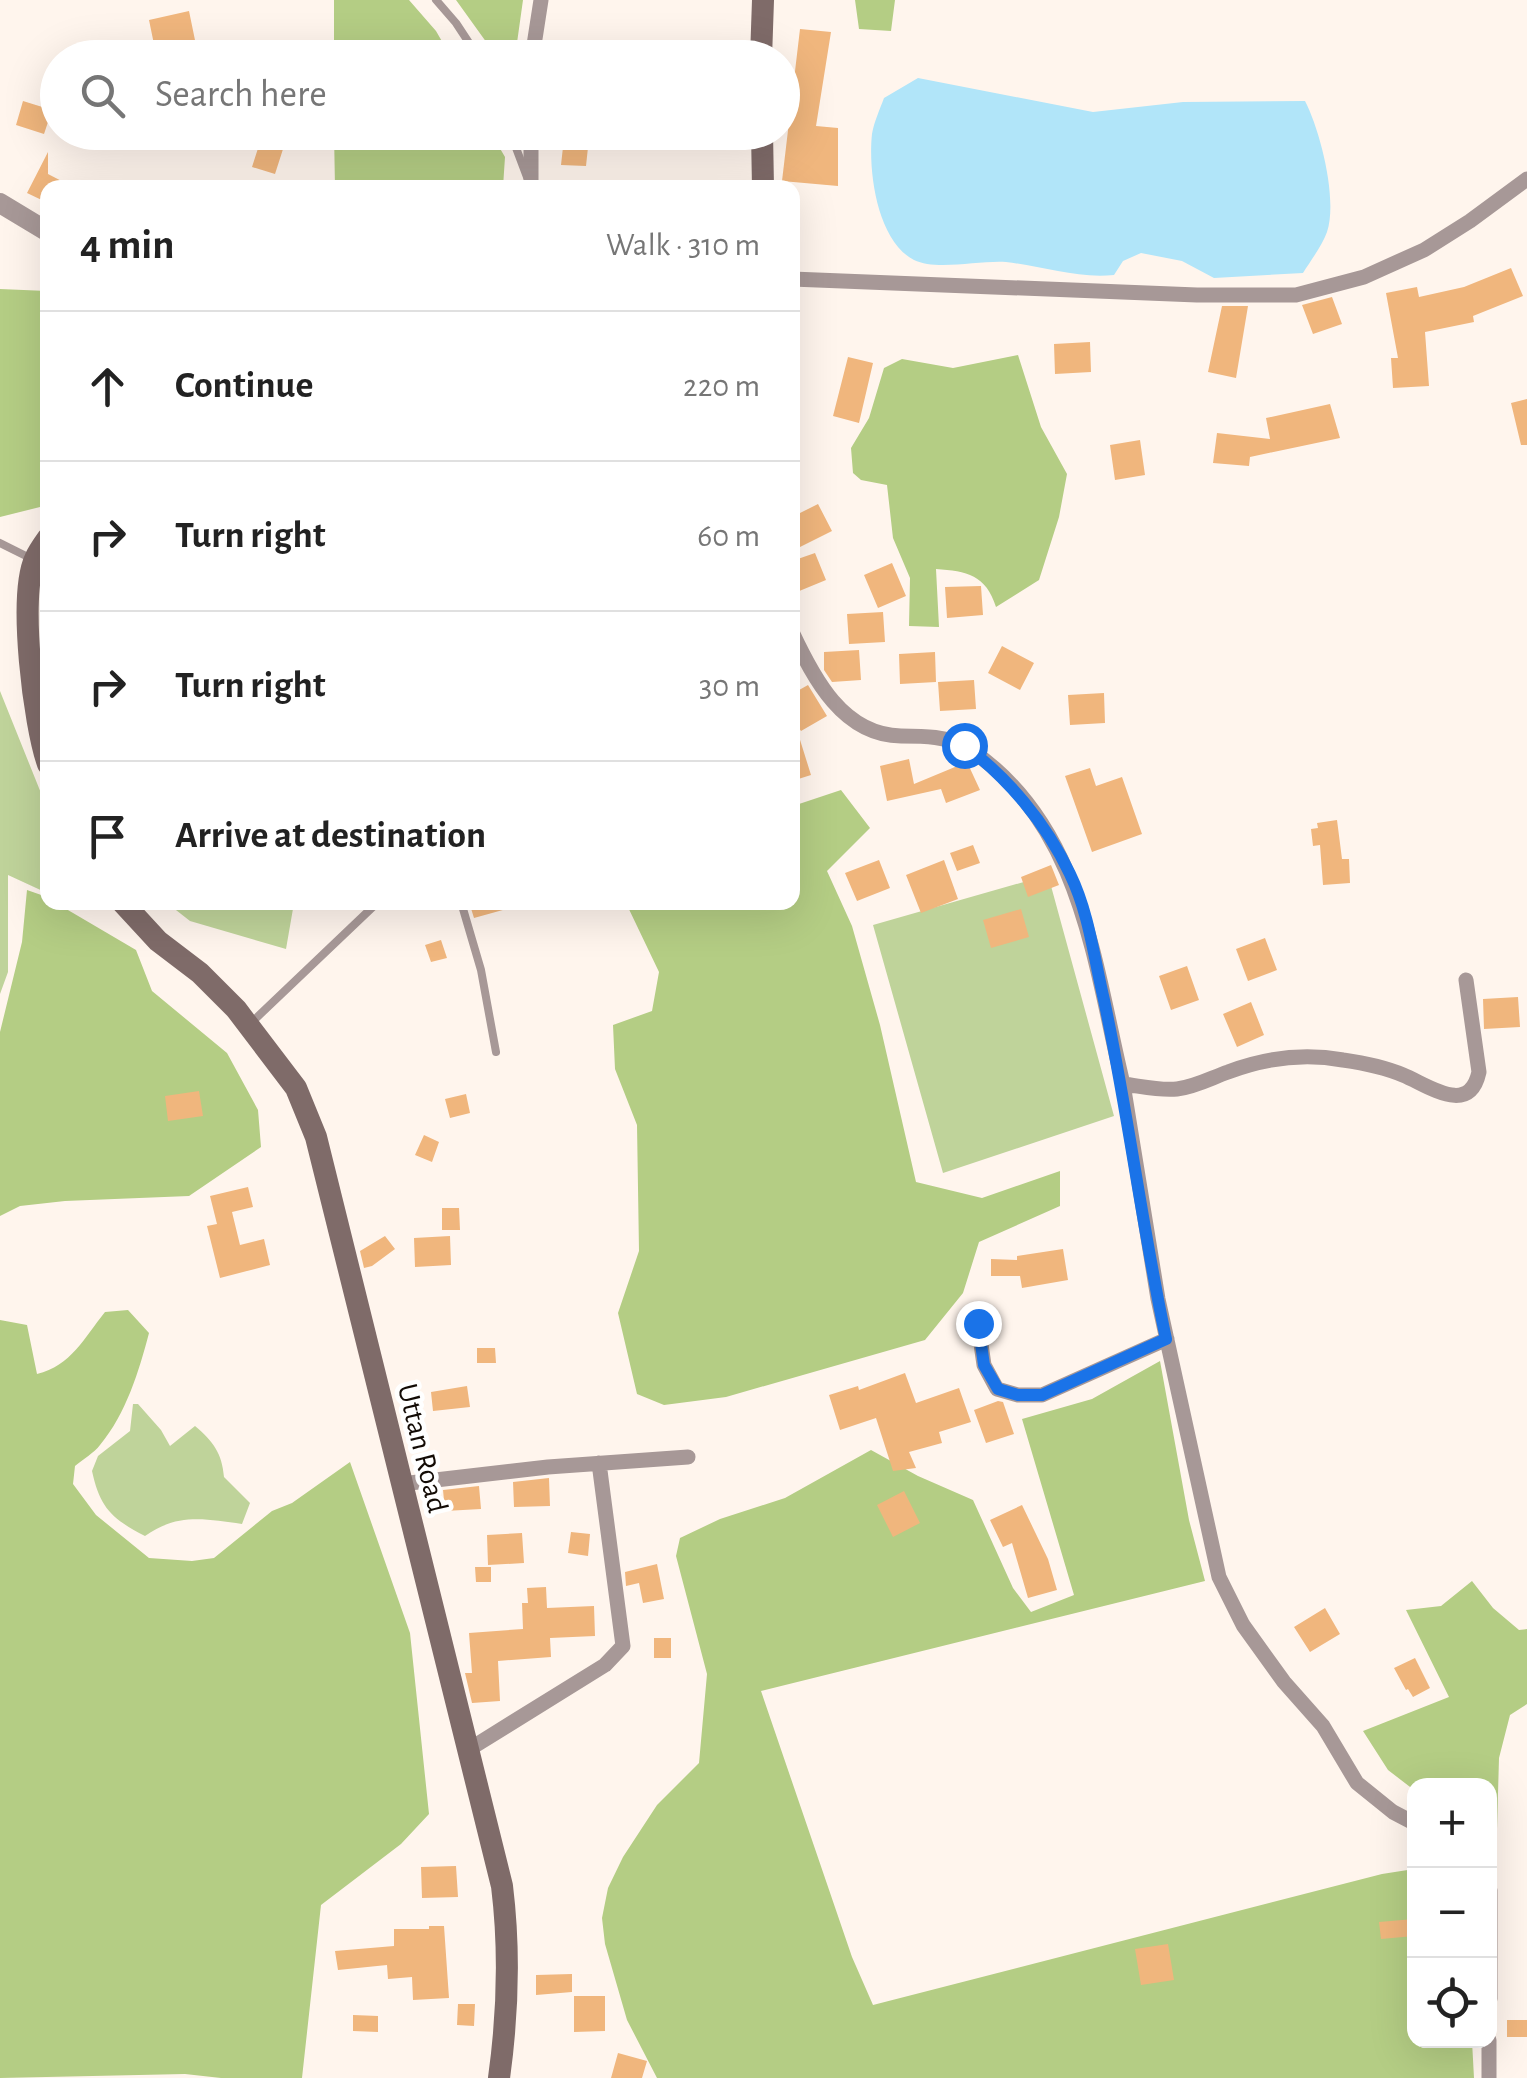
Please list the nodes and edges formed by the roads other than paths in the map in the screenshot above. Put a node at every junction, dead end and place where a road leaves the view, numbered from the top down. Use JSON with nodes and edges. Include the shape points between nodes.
{"nodes":[{"id":1,"x":436,"y":0,"type":"edge"},
{"id":2,"x":541,"y":0,"type":"edge"},
{"id":3,"x":764,"y":0,"type":"edge"},
{"id":4,"x":467,"y":40,"type":"edge"},
{"id":5,"x":535,"y":40,"type":"edge"},
{"id":6,"x":762,"y":40,"type":"edge"},
{"id":7,"x":517,"y":150,"type":"edge"},
{"id":8,"x":531,"y":150,"type":"edge"},
{"id":9,"x":762,"y":150,"type":"edge"},
{"id":10,"x":1527,"y":179,"type":"edge"},
{"id":11,"x":528,"y":180,"type":"edge"},
{"id":12,"x":531,"y":180,"type":"edge"},
{"id":13,"x":763,"y":180,"type":"edge"},
{"id":14,"x":0,"y":202,"type":"edge"},
{"id":15,"x":40,"y":227,"type":"edge"},
{"id":16,"x":800,"y":279,"type":"edge"},
{"id":17,"x":0,"y":543,"type":"edge"},
{"id":18,"x":40,"y":551,"type":"edge"},
{"id":19,"x":34,"y":560,"type":"junction"},
{"id":20,"x":800,"y":649,"type":"edge"},
{"id":21,"x":40,"y":734,"type":"edge"},
{"id":22,"x":129,"y":910,"type":"edge"},
{"id":23,"x":370,"y":910,"type":"edge"},
{"id":24,"x":463,"y":910,"type":"edge"},
{"id":25,"x":1466,"y":980,"type":"dead end"},
{"id":26,"x":249,"y":1026,"type":"junction"},
{"id":27,"x":496,"y":1052,"type":"dead end"},
{"id":28,"x":1123,"y":1084,"type":"junction"},
{"id":29,"x":978,"y":1323,"type":"dead end"},
{"id":30,"x":1166,"y":1339,"type":"junction"},
{"id":31,"x":688,"y":1456,"type":"dead end"},
{"id":32,"x":599,"y":1463,"type":"junction"},
{"id":33,"x":402,"y":1484,"type":"junction"},
{"id":34,"x":468,"y":1750,"type":"junction"},
{"id":35,"x":1407,"y":1818,"type":"edge"},
{"id":36,"x":1489,"y":2048,"type":"edge"},
{"id":37,"x":499,"y":2078,"type":"edge"},
{"id":38,"x":1489,"y":2078,"type":"edge"}],
"edges":[{"from":1,"to":4,"type":"lane"},
{"from":2,"to":5,"type":"street"},
{"from":3,"to":6,"type":"main road"},
{"from":7,"to":11,"type":"lane"},
{"from":8,"to":12,"type":"street"},
{"from":9,"to":13,"type":"main road"},
{"from":10,"to":16,"type":"street","via":[[1424,250],[1364,278],[1296,296]]},
{"from":14,"to":15,"type":"street"},
{"from":17,"to":19,"type":"lane"},
{"from":18,"to":19,"type":"main road"},
{"from":19,"to":21,"type":"main road","via":[[28,594]]},
{"from":20,"to":28,"type":"street","via":[[815,680],[842,711],[872,732],[964,745],[989,764],[1052,840],[1086,919]]},
{"from":22,"to":26,"type":"main road","name":"Uttan Road"},
{"from":23,"to":26,"type":"lane"},
{"from":24,"to":27,"type":"lane"},
{"from":25,"to":28,"type":"street","via":[[1478,1072],[1465,1093],[1439,1093],[1370,1064],[1300,1056],[1172,1090]]},
{"from":26,"to":33,"type":"main road","name":"Uttan Road","via":[[296,1088],[316,1137]]},
{"from":28,"to":30,"type":"street"},
{"from":29,"to":30,"type":"street","via":[[984,1365],[998,1389],[1018,1395],[1042,1395]]},
{"from":30,"to":35,"type":"street","via":[[1218,1577],[1242,1625],[1324,1726],[1357,1783]]},
{"from":31,"to":32,"type":"street"},
{"from":32,"to":33,"type":"street"},
{"from":32,"to":34,"type":"street","via":[[623,1646],[606,1665]]},
{"from":33,"to":34,"type":"main road","name":"Uttan Road"},
{"from":34,"to":37,"type":"main road","name":"Uttan Road","via":[[509,1943]]},
{"from":36,"to":38,"type":"street"}]}
